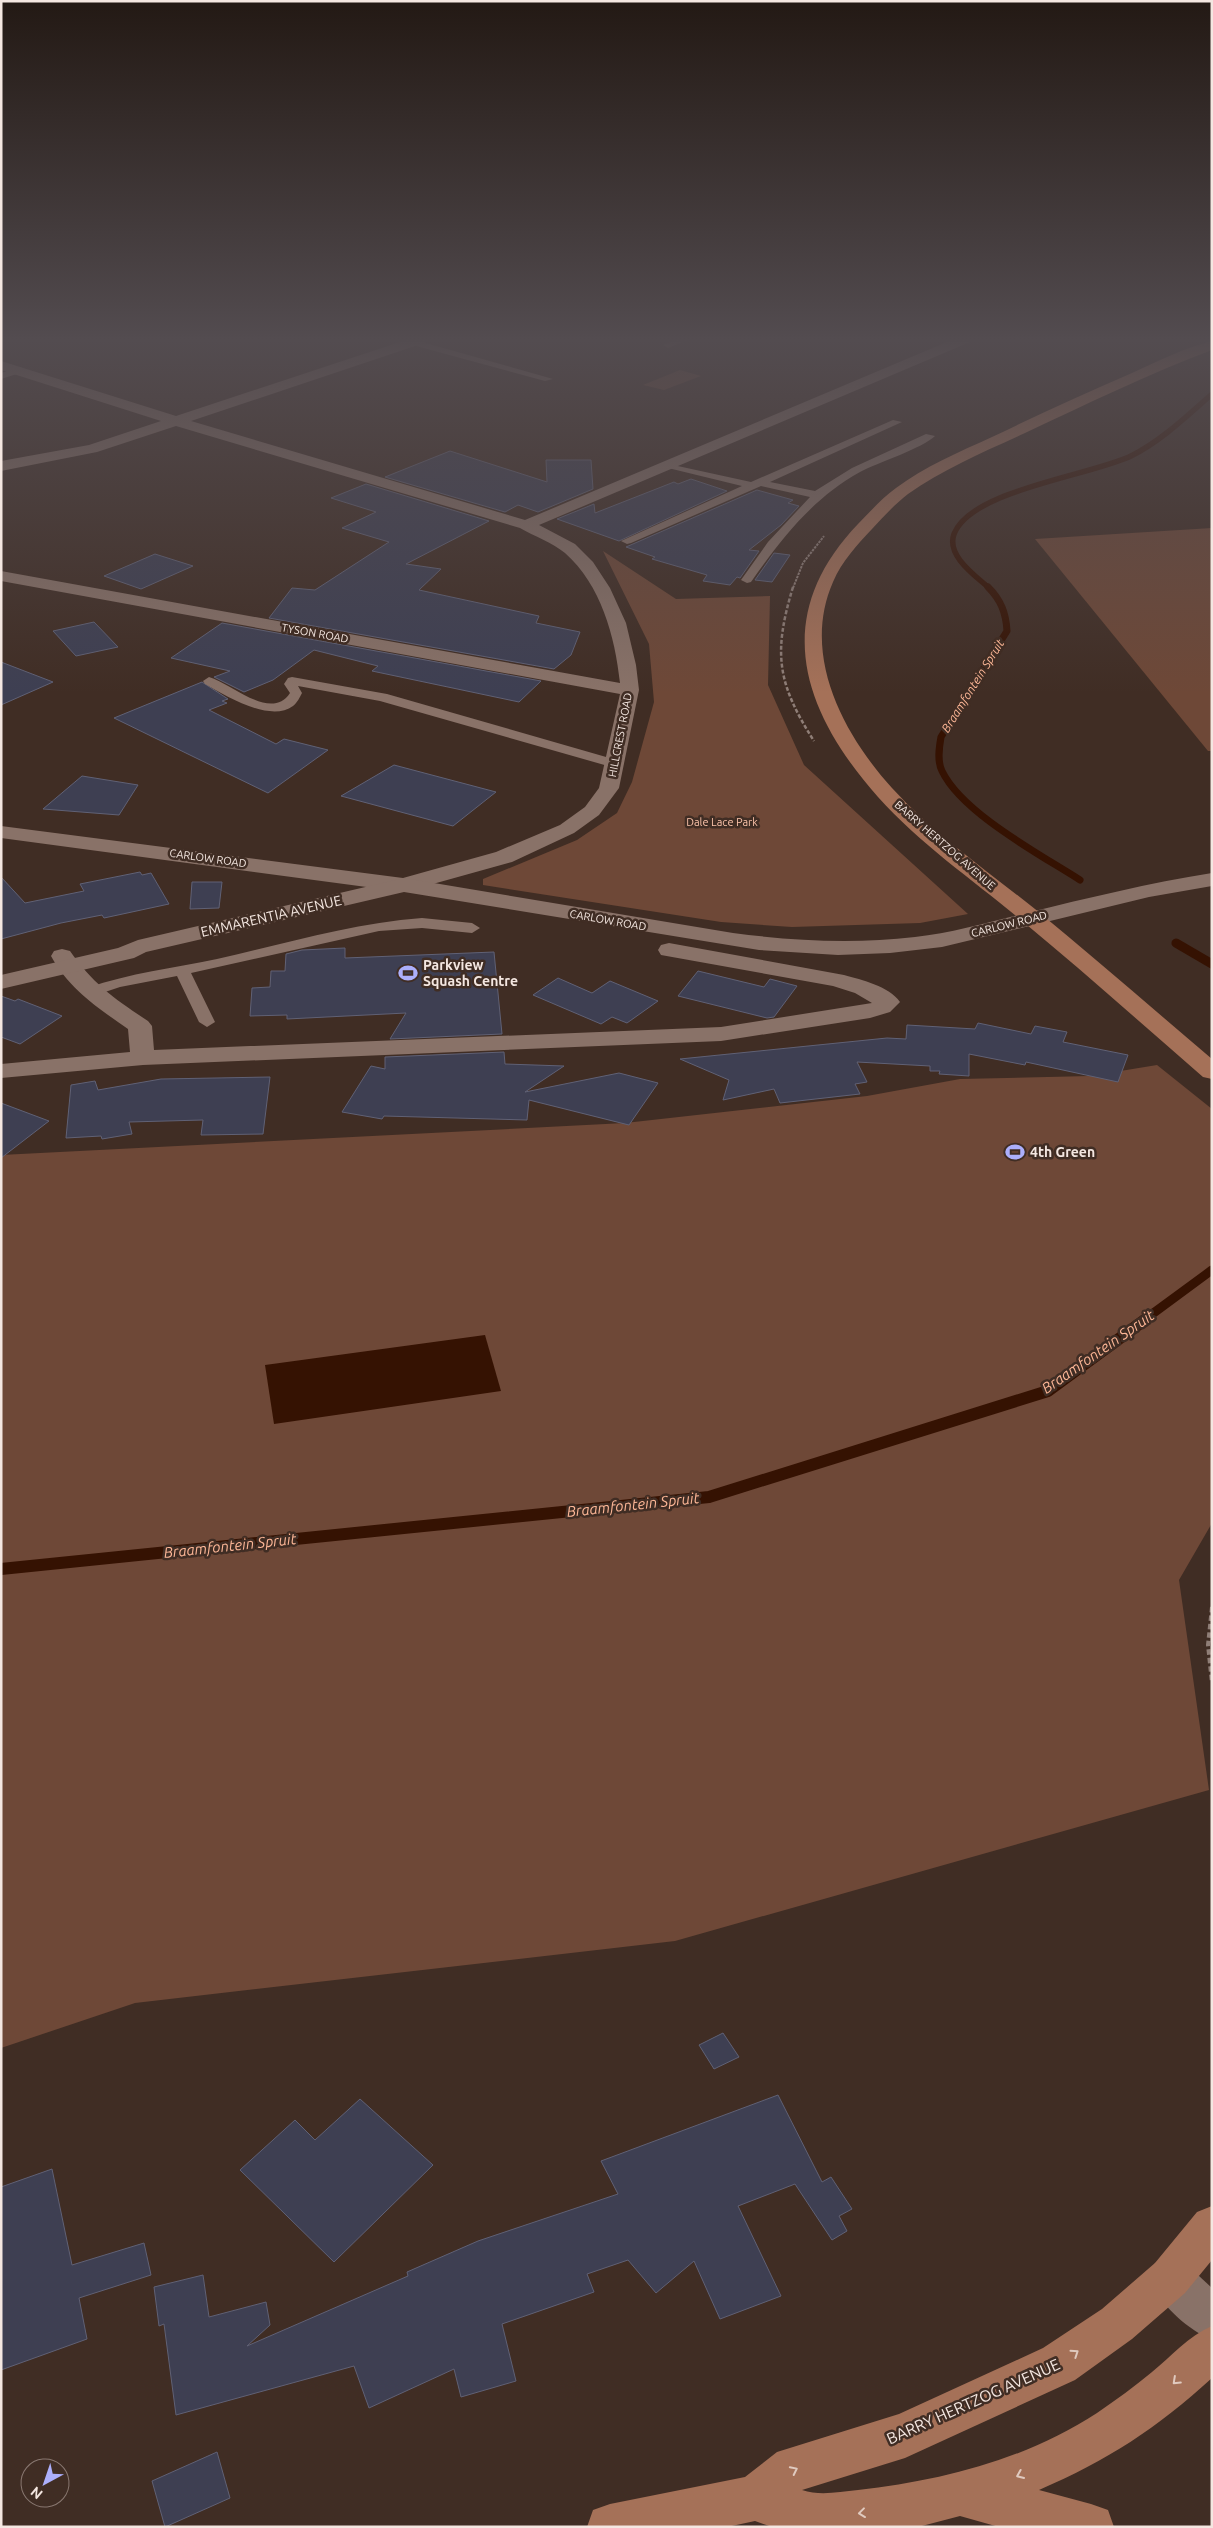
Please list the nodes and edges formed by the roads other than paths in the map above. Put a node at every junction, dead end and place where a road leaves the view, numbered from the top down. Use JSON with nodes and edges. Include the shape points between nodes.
{"nodes":[{"id":1,"x":51,"y":457,"type":"edge"},
{"id":2,"x":296,"y":457,"type":"edge"},
{"id":3,"x":687,"y":457,"type":"edge"},
{"id":4,"x":818,"y":457,"type":"edge"},
{"id":5,"x":884,"y":457,"type":"edge"},
{"id":6,"x":965,"y":457,"type":"edge"},
{"id":7,"x":675,"y":462,"type":"junction"},
{"id":8,"x":1,"y":466,"type":"edge"},
{"id":9,"x":757,"y":484,"type":"junction"},
{"id":10,"x":930,"y":491,"type":"dead end"},
{"id":11,"x":817,"y":495,"type":"junction"},
{"id":12,"x":886,"y":507,"type":"junction"},
{"id":13,"x":526,"y":526,"type":"junction"},
{"id":14,"x":626,"y":541,"type":"dead end"},
{"id":15,"x":1,"y":576,"type":"edge"},
{"id":16,"x":747,"y":580,"type":"dead end"},
{"id":17,"x":209,"y":681,"type":"dead end"},
{"id":18,"x":630,"y":690,"type":"junction"},
{"id":19,"x":615,"y":764,"type":"junction"},
{"id":20,"x":1,"y":832,"type":"edge"},
{"id":21,"x":1212,"y":879,"type":"edge"},
{"id":22,"x":404,"y":885,"type":"junction"},
{"id":23,"x":472,"y":928,"type":"dead end"},
{"id":24,"x":668,"y":950,"type":"dead end"},
{"id":25,"x":65,"y":962,"type":"junction"},
{"id":26,"x":1,"y":970,"type":"edge"},
{"id":27,"x":182,"y":970,"type":"junction"},
{"id":28,"x":1,"y":982,"type":"edge"},
{"id":29,"x":93,"y":991,"type":"junction"},
{"id":30,"x":207,"y":1022,"type":"dead end"},
{"id":31,"x":143,"y":1058,"type":"junction"},
{"id":32,"x":1,"y":1071,"type":"edge"},
{"id":33,"x":1212,"y":1072,"type":"edge"},
{"id":34,"x":1212,"y":2226,"type":"edge"},
{"id":35,"x":1170,"y":2278,"type":"junction"},
{"id":36,"x":1212,"y":2318,"type":"edge"},
{"id":37,"x":1212,"y":2348,"type":"edge"},
{"id":38,"x":962,"y":2494,"type":"junction"},
{"id":39,"x":741,"y":2509,"type":"edge"},
{"id":40,"x":610,"y":2527,"type":"edge"},
{"id":41,"x":1091,"y":2527,"type":"edge"}],
"edges":[{"from":1,"to":8,"type":"street"},
{"from":2,"to":13,"type":"street","name":"HILLCREST ROAD"},
{"from":3,"to":7,"type":"street"},
{"from":4,"to":9,"type":"lane"},
{"from":5,"to":11,"type":"lane","via":[[856,470]]},
{"from":6,"to":12,"type":"main road","name":"BARRY HERTZOG AVENUE","via":[[904,490]]},
{"from":7,"to":9,"type":"lane","via":[[694,473]]},
{"from":7,"to":13,"type":"street"},
{"from":9,"to":11,"type":"lane"},
{"from":9,"to":14,"type":"lane"},
{"from":10,"to":12,"type":"main road","name":"BARRY HERTZOG AVENUE"},
{"from":11,"to":16,"type":"lane","via":[[772,544]]},
{"from":12,"to":33,"type":"main road","name":"BARRY HERTZOG AVENUE","via":[[864,525],[839,554],[815,605],[812,644],[821,689],[833,718],[862,764],[910,817]]},
{"from":13,"to":18,"type":"street","name":"HILLCREST ROAD","via":[[577,554],[601,588],[617,623]]},
{"from":15,"to":18,"type":"street","name":"TYSON ROAD"},
{"from":17,"to":19,"type":"lane","via":[[254,704],[279,708],[293,701],[296,693],[290,684],[292,681],[382,696]]},
{"from":18,"to":19,"type":"street","name":"HILLCREST ROAD"},
{"from":19,"to":22,"type":"street","name":"HILLCREST ROAD","via":[[604,798],[567,829],[504,857]]},
{"from":20,"to":22,"type":"street","name":"CARLOW ROAD"},
{"from":21,"to":22,"type":"street","name":"CARLOW ROAD","via":[[1149,890],[942,940],[857,948],[754,944]]},
{"from":22,"to":25,"type":"street","name":"EMMARENTIA AVENUE","via":[[138,947],[126,953]]},
{"from":23,"to":27,"type":"lane","via":[[422,923],[379,926]]},
{"from":24,"to":31,"type":"street","via":[[836,980],[863,988],[888,1002],[882,1008],[870,1011],[721,1034]]},
{"from":25,"to":26,"type":"street","name":"EMMARENTIA AVENUE"},
{"from":25,"to":28,"type":"street","name":"EMMARENTIA AVENUE"},
{"from":25,"to":29,"type":"street"},
{"from":27,"to":29,"type":"lane","via":[[116,982]]},
{"from":27,"to":30,"type":"lane"},
{"from":29,"to":31,"type":"street","via":[[140,1026]]},
{"from":31,"to":32,"type":"street"},
{"from":34,"to":35,"type":"main road","name":"BARRY HERTZOG AVENUE"},
{"from":35,"to":36,"type":"street"},
{"from":39,"to":35,"type":"main road","name":"BARRY HERTZOG AVENUE","one_way":true,"via":[[793,2468],[905,2435],[1059,2364],[1117,2324]]},
{"from":37,"to":38,"type":"main road","name":"BARRY HERTZOG AVENUE","one_way":true,"via":[[1168,2388],[1113,2429],[1064,2456],[1002,2483]]},
{"from":38,"to":39,"type":"main road","name":"BARRY HERTZOG AVENUE","one_way":true,"via":[[896,2509],[815,2518]]},
{"from":38,"to":41,"type":"main road"},
{"from":39,"to":40,"type":"main road","name":"BARRY HERTZOG AVENUE"}]}
